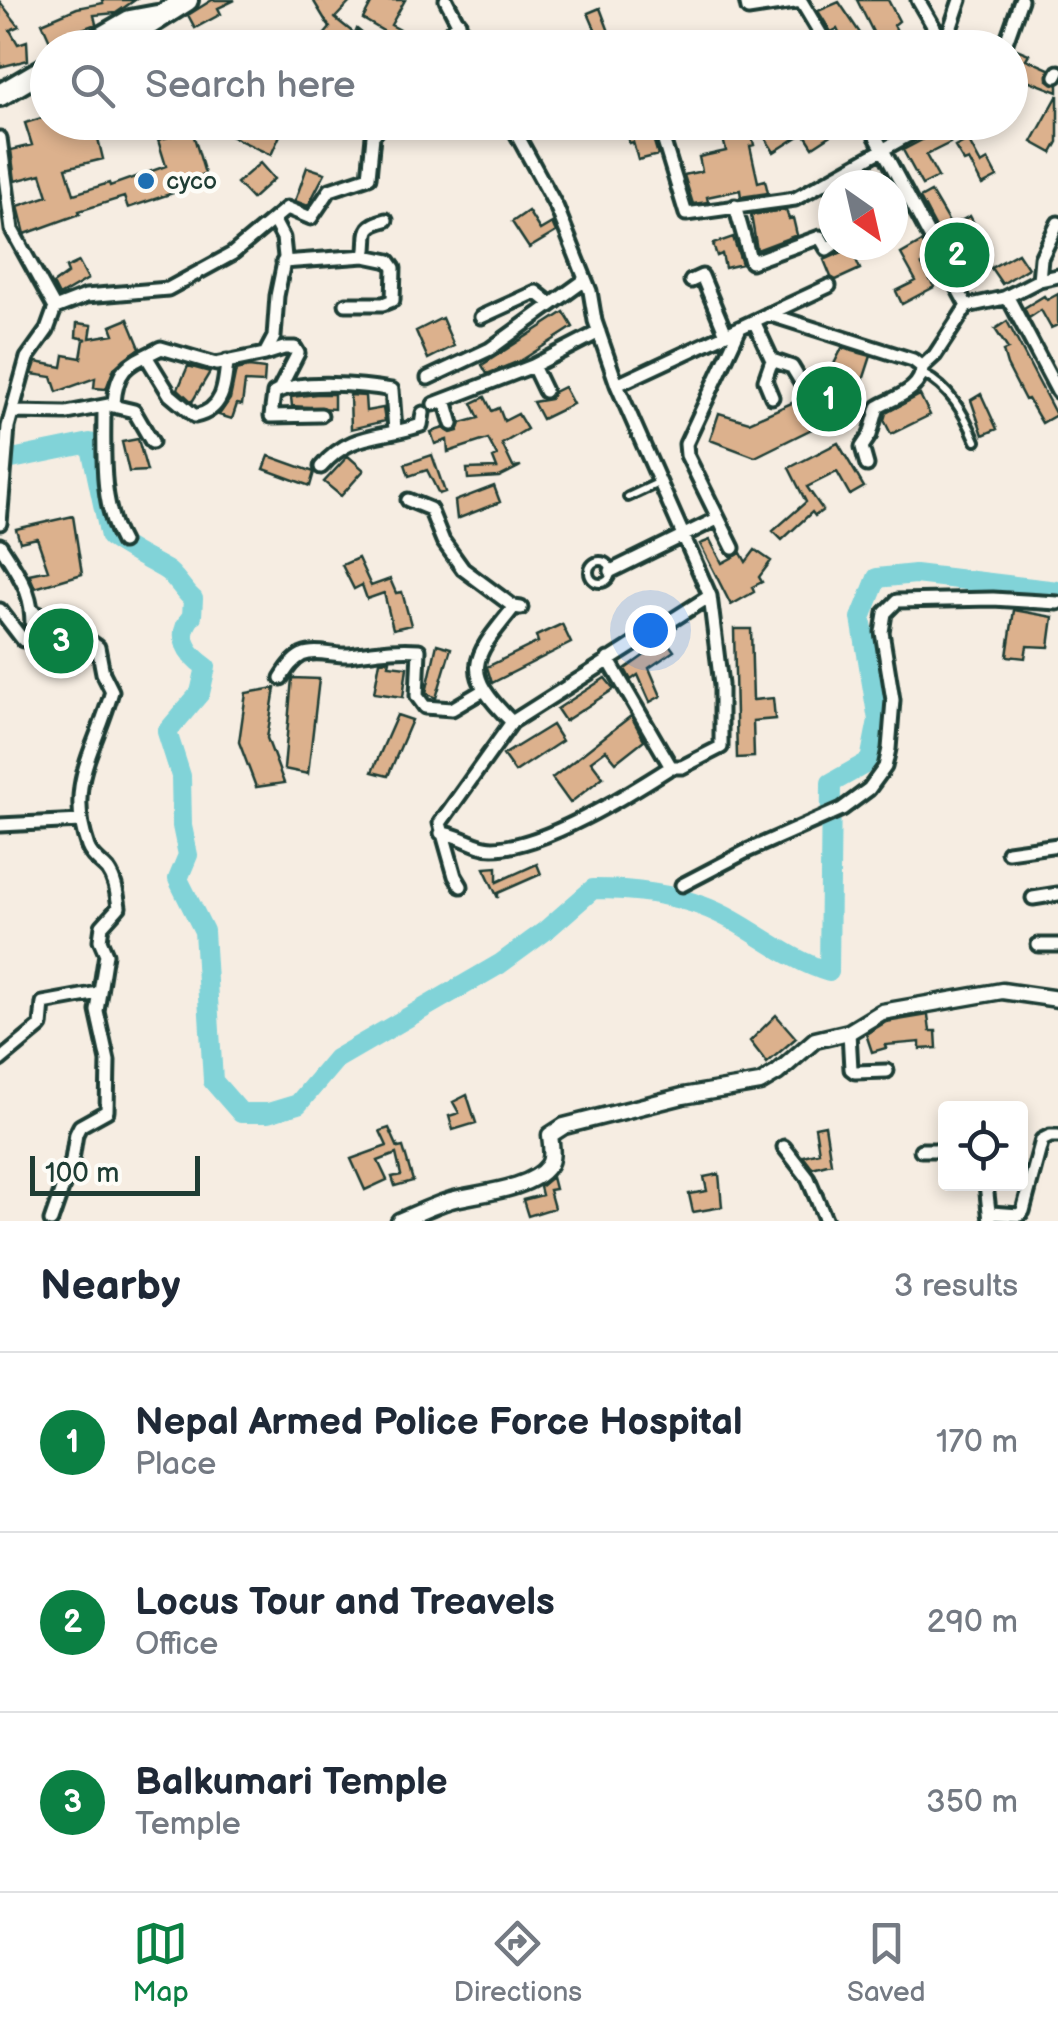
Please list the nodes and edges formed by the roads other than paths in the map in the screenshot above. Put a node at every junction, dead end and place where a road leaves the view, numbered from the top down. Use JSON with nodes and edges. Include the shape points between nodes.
{"nodes":[{"id":1,"x":446,"y":0,"type":"edge"},
{"id":2,"x":746,"y":0,"type":"edge"},
{"id":3,"x":802,"y":0,"type":"edge"},
{"id":4,"x":918,"y":0,"type":"edge"},
{"id":5,"x":960,"y":0,"type":"edge"},
{"id":6,"x":1021,"y":0,"type":"edge"},
{"id":7,"x":170,"y":6,"type":"edge"},
{"id":8,"x":459,"y":22,"type":"junction"},
{"id":9,"x":113,"y":30,"type":"edge"},
{"id":10,"x":143,"y":30,"type":"edge"},
{"id":11,"x":452,"y":30,"type":"edge"},
{"id":12,"x":463,"y":30,"type":"edge"},
{"id":13,"x":819,"y":30,"type":"edge"},
{"id":14,"x":935,"y":30,"type":"edge"},
{"id":15,"x":950,"y":30,"type":"edge"},
{"id":16,"x":1010,"y":30,"type":"edge"},
{"id":17,"x":30,"y":78,"type":"edge"},
{"id":18,"x":0,"y":94,"type":"edge"},
{"id":19,"x":30,"y":94,"type":"edge"},
{"id":20,"x":0,"y":110,"type":"edge"},
{"id":21,"x":0,"y":138,"type":"edge"},
{"id":22,"x":374,"y":140,"type":"edge"},
{"id":23,"x":520,"y":140,"type":"edge"},
{"id":24,"x":663,"y":140,"type":"edge"},
{"id":25,"x":879,"y":140,"type":"edge"},
{"id":26,"x":900,"y":140,"type":"edge"},
{"id":27,"x":884,"y":149,"type":"junction"},
{"id":28,"x":734,"y":206,"type":"junction"},
{"id":29,"x":386,"y":220,"type":"dead end"},
{"id":30,"x":274,"y":221,"type":"junction"},
{"id":31,"x":1058,"y":223,"type":"edge"},
{"id":32,"x":818,"y":239,"type":"edge"},
{"id":33,"x":365,"y":256,"type":"junction"},
{"id":34,"x":284,"y":262,"type":"junction"},
{"id":35,"x":1051,"y":279,"type":"edge"},
{"id":36,"x":585,"y":280,"type":"junction"},
{"id":37,"x":690,"y":281,"type":"dead end"},
{"id":38,"x":829,"y":286,"type":"dead end"},
{"id":39,"x":1004,"y":298,"type":"junction"},
{"id":40,"x":346,"y":304,"type":"dead end"},
{"id":41,"x":551,"y":304,"type":"junction"},
{"id":42,"x":968,"y":306,"type":"junction"},
{"id":43,"x":55,"y":308,"type":"junction"},
{"id":44,"x":768,"y":314,"type":"junction"},
{"id":45,"x":480,"y":316,"type":"dead end"},
{"id":46,"x":754,"y":321,"type":"junction"},
{"id":47,"x":740,"y":328,"type":"junction"},
{"id":48,"x":599,"y":332,"type":"junction"},
{"id":49,"x":726,"y":334,"type":"junction"},
{"id":50,"x":265,"y":354,"type":"junction"},
{"id":51,"x":146,"y":356,"type":"junction"},
{"id":52,"x":772,"y":360,"type":"junction"},
{"id":53,"x":226,"y":362,"type":"junction"},
{"id":54,"x":533,"y":366,"type":"junction"},
{"id":55,"x":922,"y":370,"type":"junction"},
{"id":56,"x":428,"y":378,"type":"dead end"},
{"id":57,"x":801,"y":382,"type":"dead end"},
{"id":58,"x":617,"y":385,"type":"junction"},
{"id":59,"x":279,"y":390,"type":"junction"},
{"id":60,"x":545,"y":391,"type":"dead end"},
{"id":61,"x":1058,"y":392,"type":"edge"},
{"id":62,"x":772,"y":397,"type":"dead end"},
{"id":63,"x":106,"y":406,"type":"junction"},
{"id":64,"x":14,"y":412,"type":"junction"},
{"id":65,"x":423,"y":413,"type":"dead end"},
{"id":66,"x":321,"y":415,"type":"dead end"},
{"id":67,"x":452,"y":424,"type":"dead end"},
{"id":68,"x":395,"y":430,"type":"junction"},
{"id":69,"x":976,"y":441,"type":"dead end"},
{"id":70,"x":152,"y":442,"type":"dead end"},
{"id":71,"x":867,"y":465,"type":"dead end"},
{"id":72,"x":321,"y":467,"type":"dead end"},
{"id":73,"x":3,"y":472,"type":"edge"},
{"id":74,"x":658,"y":483,"type":"junction"},
{"id":75,"x":628,"y":497,"type":"dead end"},
{"id":76,"x":408,"y":500,"type":"dead end"},
{"id":77,"x":717,"y":519,"type":"junction"},
{"id":78,"x":0,"y":523,"type":"edge"},
{"id":79,"x":683,"y":536,"type":"junction"},
{"id":80,"x":122,"y":542,"type":"dead end"},
{"id":81,"x":0,"y":545,"type":"edge"},
{"id":82,"x":733,"y":548,"type":"dead end"},
{"id":83,"x":611,"y":571,"type":"dead end"},
{"id":84,"x":710,"y":596,"type":"junction"},
{"id":85,"x":1058,"y":603,"type":"edge"},
{"id":86,"x":0,"y":610,"type":"edge"},
{"id":87,"x":34,"y":612,"type":"junction"},
{"id":88,"x":608,"y":659,"type":"junction"},
{"id":89,"x":281,"y":678,"type":"dead end"},
{"id":90,"x":484,"y":690,"type":"junction"},
{"id":91,"x":512,"y":722,"type":"junction"},
{"id":92,"x":671,"y":766,"type":"junction"},
{"id":93,"x":81,"y":821,"type":"junction"},
{"id":94,"x":0,"y":824,"type":"edge"},
{"id":95,"x":441,"y":833,"type":"junction"},
{"id":96,"x":1058,"y":845,"type":"edge"},
{"id":97,"x":1008,"y":852,"type":"dead end"},
{"id":98,"x":682,"y":885,"type":"dead end"},
{"id":99,"x":462,"y":886,"type":"dead end"},
{"id":100,"x":1058,"y":894,"type":"edge"},
{"id":101,"x":1034,"y":898,"type":"dead end"},
{"id":102,"x":1038,"y":945,"type":"dead end"},
{"id":103,"x":1058,"y":945,"type":"edge"},
{"id":104,"x":98,"y":993,"type":"junction"},
{"id":105,"x":1058,"y":999,"type":"edge"},
{"id":106,"x":849,"y":1032,"type":"junction"},
{"id":107,"x":0,"y":1060,"type":"edge"},
{"id":108,"x":887,"y":1070,"type":"dead end"},
{"id":109,"x":1058,"y":1136,"type":"edge"},
{"id":110,"x":784,"y":1147,"type":"dead end"},
{"id":111,"x":921,"y":1150,"type":"dead end"},
{"id":112,"x":938,"y":1150,"type":"edge"},
{"id":113,"x":987,"y":1191,"type":"edge"},
{"id":114,"x":990,"y":1217,"type":"edge"},
{"id":115,"x":51,"y":1221,"type":"edge"},
{"id":116,"x":400,"y":1221,"type":"edge"},
{"id":117,"x":826,"y":1221,"type":"edge"}],
"edges":[{"from":1,"to":8,"type":"street"},
{"from":2,"to":3,"type":"street","via":[[748,9]]},
{"from":3,"to":13,"type":"street"},
{"from":4,"to":14,"type":"street"},
{"from":5,"to":15,"type":"street"},
{"from":6,"to":16,"type":"street"},
{"from":7,"to":9,"type":"highway"},
{"from":7,"to":10,"type":"highway"},
{"from":8,"to":11,"type":"street"},
{"from":8,"to":12,"type":"street"},
{"from":17,"to":18,"type":"highway"},
{"from":19,"to":20,"type":"highway"},
{"from":21,"to":43,"type":"street","via":[[12,230]]},
{"from":22,"to":30,"type":"street","via":[[369,177],[330,190],[311,218],[288,208]]},
{"from":23,"to":36,"type":"street"},
{"from":24,"to":28,"type":"street","via":[[686,214]]},
{"from":25,"to":27,"type":"street"},
{"from":26,"to":27,"type":"street"},
{"from":27,"to":28,"type":"street","via":[[795,199]]},
{"from":27,"to":42,"type":"street"},
{"from":28,"to":32,"type":"street","via":[[751,262]]},
{"from":29,"to":33,"type":"street","via":[[366,229]]},
{"from":30,"to":34,"type":"street"},
{"from":30,"to":43,"type":"street","via":[[232,254],[168,288],[86,296]]},
{"from":31,"to":35,"type":"street","via":[[1041,258]]},
{"from":33,"to":34,"type":"street"},
{"from":33,"to":40,"type":"street","via":[[394,268],[393,300]]},
{"from":34,"to":50,"type":"street","via":[[274,337]]},
{"from":35,"to":39,"type":"street"},
{"from":36,"to":41,"type":"street"},
{"from":36,"to":48,"type":"street"},
{"from":37,"to":49,"type":"street","via":[[702,276]]},
{"from":38,"to":44,"type":"street"},
{"from":39,"to":42,"type":"street"},
{"from":39,"to":61,"type":"street"},
{"from":41,"to":45,"type":"street","via":[[536,292]]},
{"from":41,"to":56,"type":"street","via":[[490,349]]},
{"from":42,"to":55,"type":"street"},
{"from":43,"to":64,"type":"street","via":[[27,358]]},
{"from":44,"to":46,"type":"street"},
{"from":44,"to":55,"type":"street","via":[[913,360]]},
{"from":46,"to":47,"type":"street"},
{"from":46,"to":52,"type":"street"},
{"from":47,"to":49,"type":"street"},
{"from":47,"to":77,"type":"street","via":[[686,444]]},
{"from":48,"to":54,"type":"street"},
{"from":48,"to":58,"type":"street"},
{"from":49,"to":58,"type":"street"},
{"from":50,"to":53,"type":"street"},
{"from":50,"to":59,"type":"street","via":[[284,348],[298,353]]},
{"from":51,"to":53,"type":"street","via":[[162,348]]},
{"from":51,"to":53,"type":"street","via":[[170,395],[195,416],[220,402]]},
{"from":51,"to":63,"type":"street","via":[[118,376],[114,403]]},
{"from":52,"to":57,"type":"street","via":[[792,366]]},
{"from":52,"to":62,"type":"street","via":[[764,380]]},
{"from":54,"to":60,"type":"street"},
{"from":54,"to":67,"type":"street","via":[[440,402]]},
{"from":55,"to":69,"type":"lane","via":[[943,384]]},
{"from":55,"to":71,"type":"street","via":[[917,386],[878,407],[862,448]]},
{"from":58,"to":74,"type":"street"},
{"from":59,"to":66,"type":"street","via":[[271,416]]},
{"from":59,"to":68,"type":"street","via":[[392,390]]},
{"from":63,"to":64,"type":"street"},
{"from":63,"to":70,"type":"street","via":[[134,411]]},
{"from":63,"to":80,"type":"street","via":[[107,490]]},
{"from":64,"to":73,"type":"street"},
{"from":65,"to":68,"type":"street","via":[[420,424]]},
{"from":68,"to":72,"type":"street","via":[[354,440]]},
{"from":73,"to":78,"type":"street"},
{"from":74,"to":75,"type":"lane"},
{"from":74,"to":79,"type":"street"},
{"from":76,"to":90,"type":"street","via":[[430,508],[463,569],[517,608],[476,661]]},
{"from":77,"to":79,"type":"street"},
{"from":77,"to":82,"type":"street"},
{"from":79,"to":83,"type":"street"},
{"from":79,"to":84,"type":"street"},
{"from":81,"to":87,"type":"street"},
{"from":84,"to":88,"type":"street"},
{"from":84,"to":92,"type":"street","via":[[722,686],[720,747]]},
{"from":85,"to":98,"type":"street","via":[[897,601],[882,632],[893,700],[885,767],[869,789],[842,809]]},
{"from":86,"to":87,"type":"street","via":[[23,640],[31,639]]},
{"from":87,"to":93,"type":"street","via":[[98,647],[112,691],[82,771]]},
{"from":88,"to":91,"type":"street"},
{"from":88,"to":92,"type":"street"},
{"from":89,"to":90,"type":"street","via":[[302,655],[390,648],[419,650],[418,696],[425,707],[452,709]]},
{"from":90,"to":91,"type":"street"},
{"from":91,"to":95,"type":"street","via":[[444,814]]},
{"from":92,"to":95,"type":"street","via":[[590,816],[519,845],[476,846]]},
{"from":93,"to":94,"type":"street"},
{"from":93,"to":104,"type":"street","via":[[89,852],[109,872],[118,907],[102,926],[106,966]]},
{"from":95,"to":99,"type":"street"},
{"from":96,"to":97,"type":"street"},
{"from":100,"to":101,"type":"street"},
{"from":102,"to":103,"type":"street"},
{"from":104,"to":107,"type":"street","via":[[43,1002],[41,1026]]},
{"from":104,"to":115,"type":"street","via":[[107,1110],[80,1126]]},
{"from":105,"to":106,"type":"street","via":[[1002,992],[882,1012]]},
{"from":106,"to":108,"type":"street","via":[[851,1069]]},
{"from":106,"to":116,"type":"street","via":[[815,1040],[760,1083],[564,1126],[550,1135],[551,1159],[538,1175]]},
{"from":109,"to":114,"type":"street","via":[[1042,1140],[1023,1211]]},
{"from":110,"to":117,"type":"street","via":[[808,1178]]},
{"from":111,"to":112,"type":"street"},
{"from":113,"to":114,"type":"street"}]}
